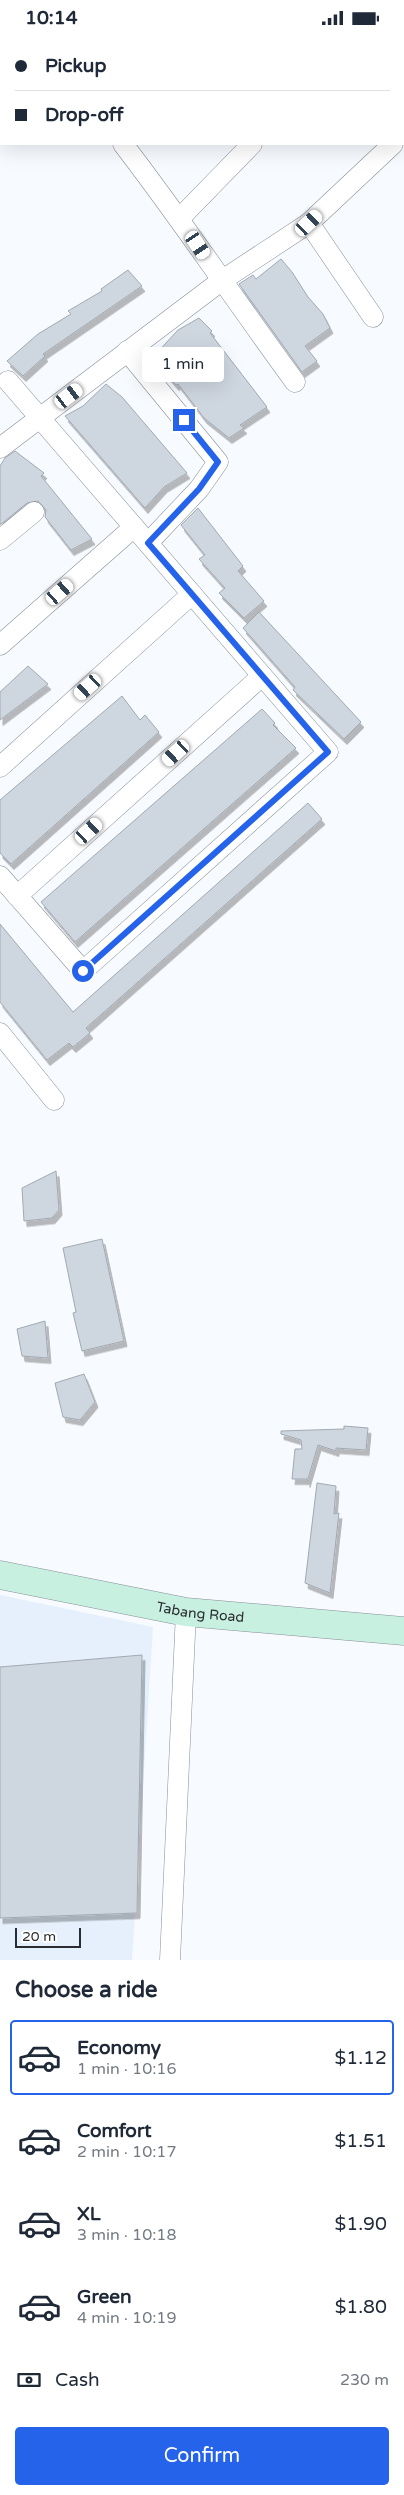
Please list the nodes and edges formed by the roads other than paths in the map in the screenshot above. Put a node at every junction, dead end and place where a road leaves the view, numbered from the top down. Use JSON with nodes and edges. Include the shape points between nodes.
{"nodes":[{"id":1,"x":124,"y":145,"type":"edge"},
{"id":2,"x":251,"y":145,"type":"edge"},
{"id":3,"x":392,"y":145,"type":"edge"},
{"id":4,"x":180,"y":218,"type":"junction"},
{"id":5,"x":309,"y":223,"type":"junction"},
{"id":6,"x":221,"y":281,"type":"junction"},
{"id":7,"x":373,"y":317,"type":"dead end"},
{"id":8,"x":127,"y":351,"type":"junction"},
{"id":9,"x":8,"y":381,"type":"dead end"},
{"id":10,"x":295,"y":382,"type":"dead end"},
{"id":11,"x":40,"y":418,"type":"junction"},
{"id":12,"x":0,"y":448,"type":"edge"},
{"id":13,"x":34,"y":512,"type":"dead end"},
{"id":14,"x":134,"y":527,"type":"junction"},
{"id":15,"x":0,"y":540,"type":"edge"},
{"id":16,"x":148,"y":543,"type":"junction"},
{"id":17,"x":192,"y":594,"type":"junction"},
{"id":18,"x":0,"y":645,"type":"edge"},
{"id":19,"x":262,"y":676,"type":"junction"},
{"id":20,"x":0,"y":767,"type":"edge"},
{"id":21,"x":0,"y":876,"type":"edge"},
{"id":22,"x":17,"y":896,"type":"junction"},
{"id":23,"x":4,"y":1045,"type":"edge"},
{"id":24,"x":54,"y":1100,"type":"dead end"},
{"id":25,"x":0,"y":1575,"type":"edge"},
{"id":26,"x":186,"y":1612,"type":"junction"},
{"id":27,"x":404,"y":1631,"type":"edge"},
{"id":28,"x":170,"y":1960,"type":"edge"}],
"edges":[{"from":1,"to":4,"type":"street"},
{"from":2,"to":4,"type":"street"},
{"from":3,"to":5,"type":"street"},
{"from":4,"to":6,"type":"street"},
{"from":5,"to":6,"type":"street"},
{"from":5,"to":7,"type":"street"},
{"from":6,"to":8,"type":"street"},
{"from":6,"to":10,"type":"street"},
{"from":8,"to":11,"type":"street"},
{"from":8,"to":16,"type":"street","via":[[218,462],[199,489]]},
{"from":9,"to":11,"type":"street"},
{"from":11,"to":12,"type":"street"},
{"from":11,"to":14,"type":"street"},
{"from":13,"to":15,"type":"street"},
{"from":14,"to":16,"type":"street"},
{"from":14,"to":18,"type":"street"},
{"from":16,"to":17,"type":"street"},
{"from":17,"to":19,"type":"street"},
{"from":17,"to":20,"type":"street"},
{"from":19,"to":22,"type":"street"},
{"from":19,"to":22,"type":"street","via":[[328,752],[83,971]]},
{"from":21,"to":22,"type":"street"},
{"from":23,"to":24,"type":"street"},
{"from":25,"to":26,"type":"main road","name":"Tabang Road"},
{"from":26,"to":27,"type":"main road","name":"Tabang Road"},
{"from":26,"to":28,"type":"street"}]}
